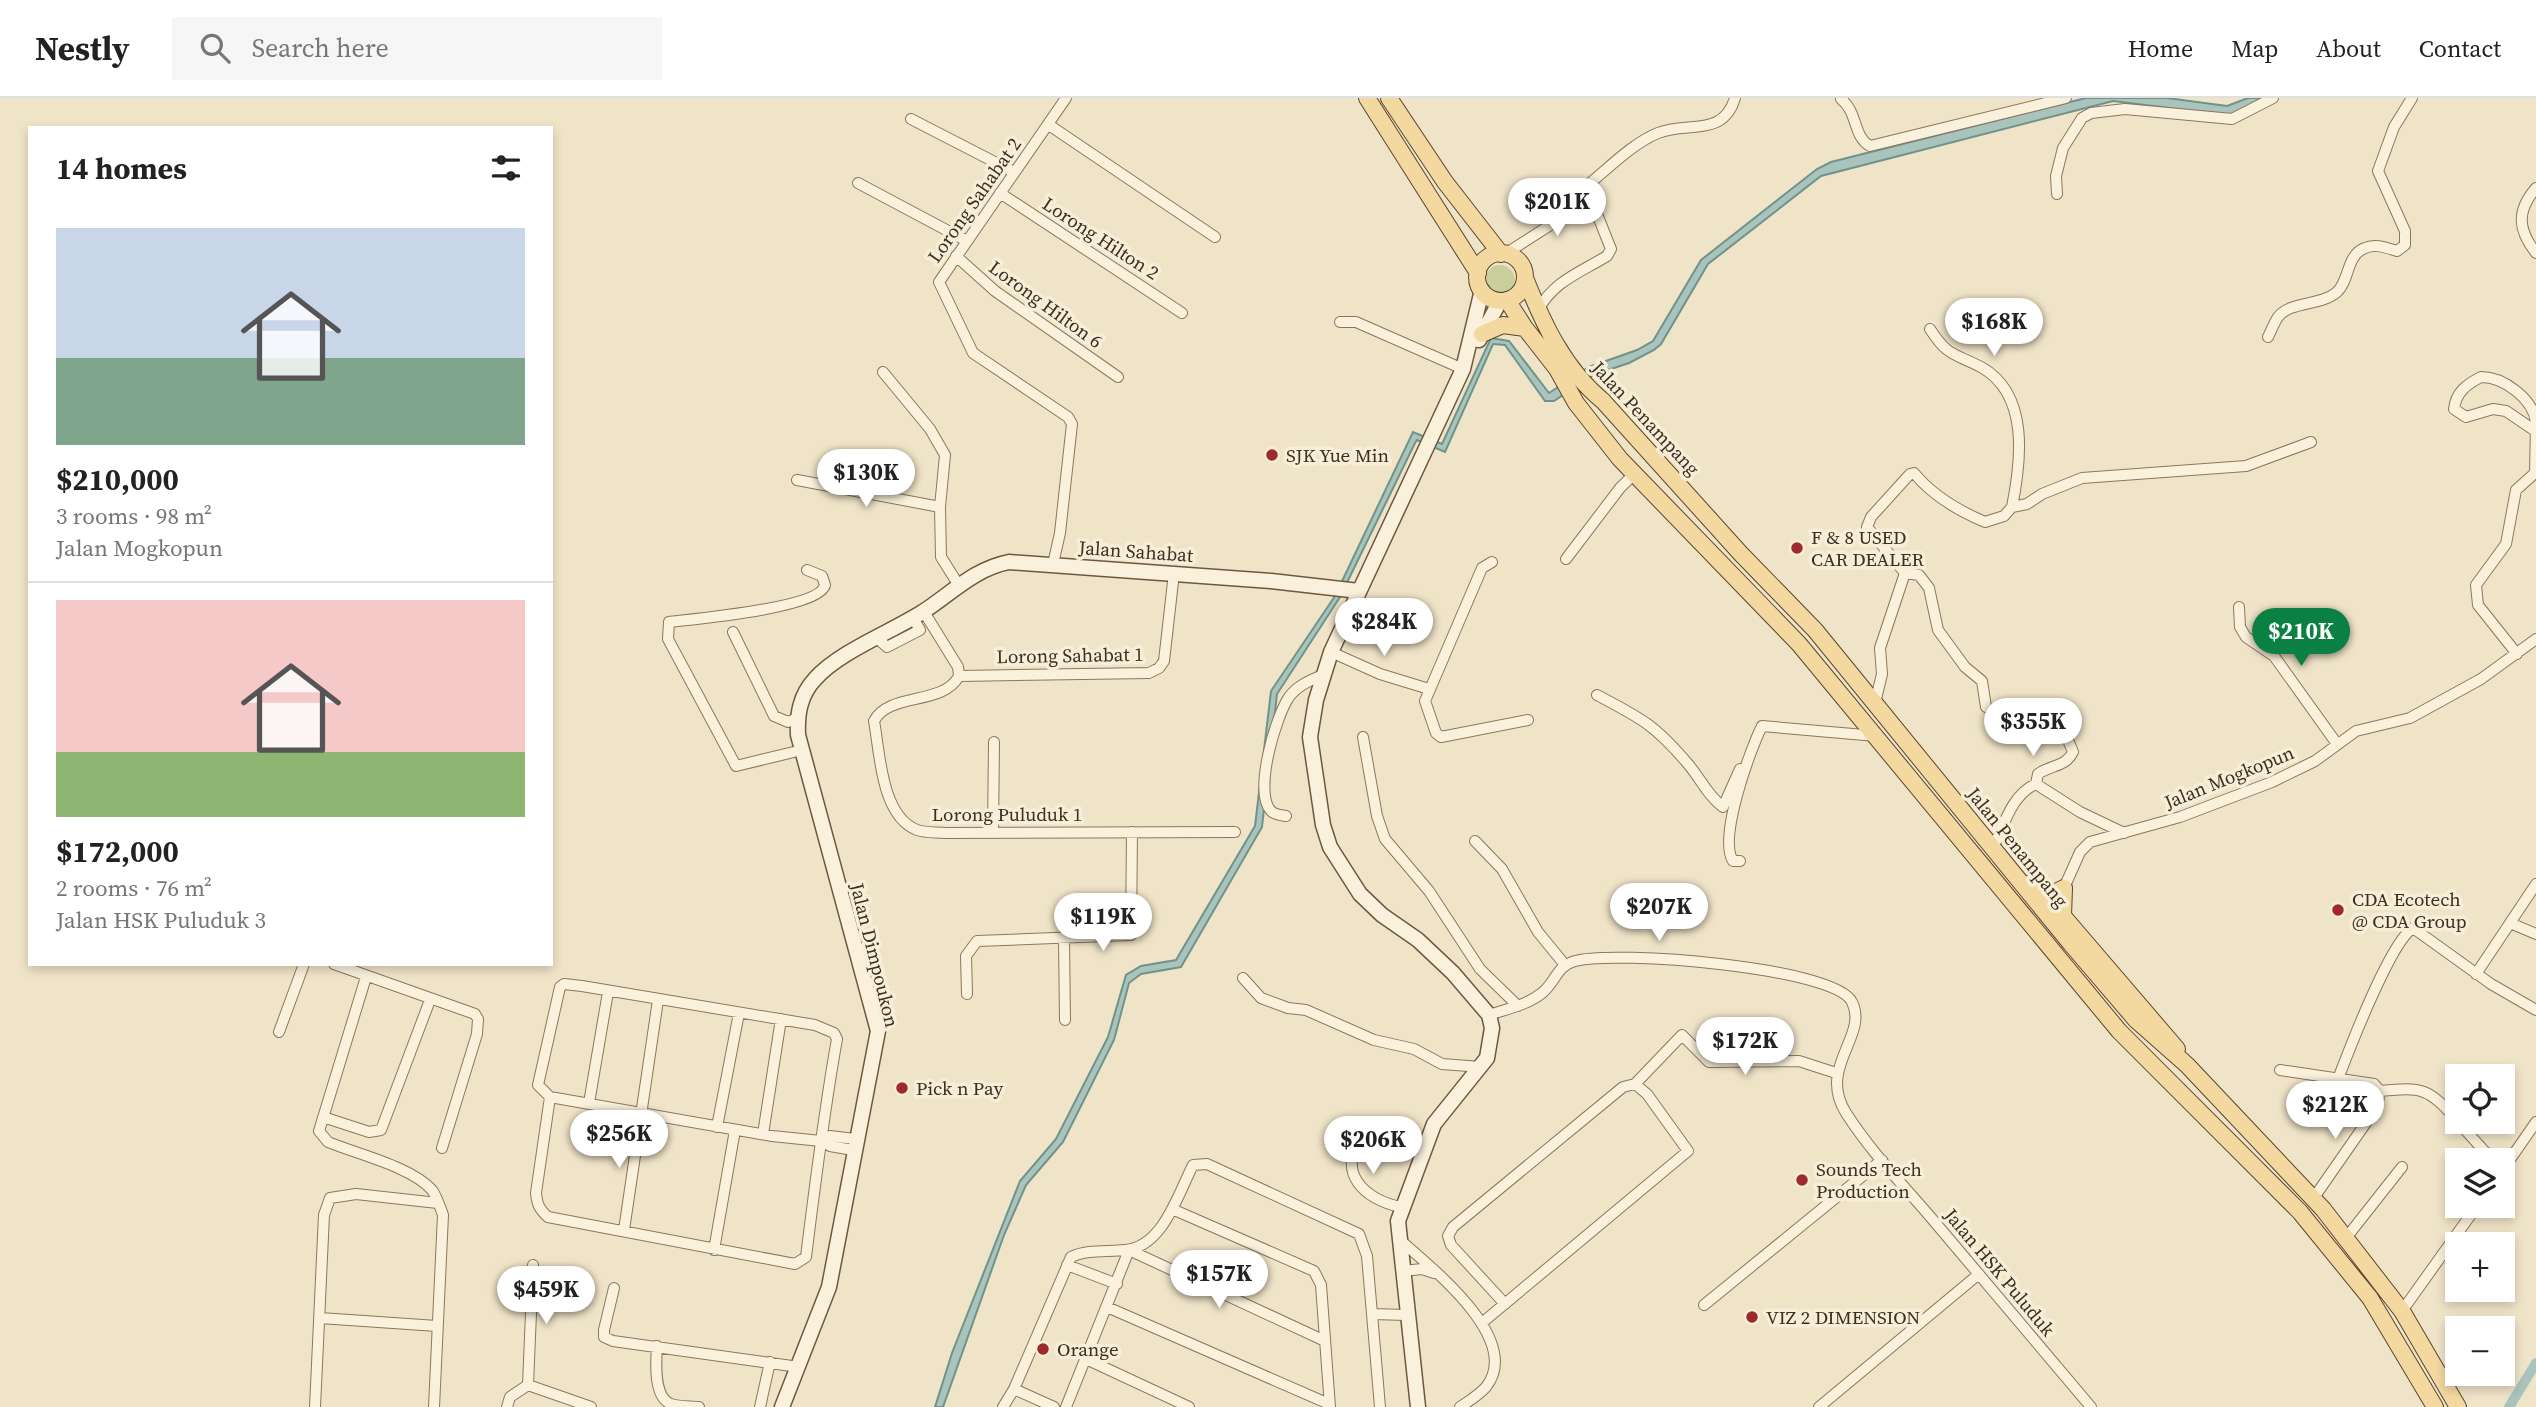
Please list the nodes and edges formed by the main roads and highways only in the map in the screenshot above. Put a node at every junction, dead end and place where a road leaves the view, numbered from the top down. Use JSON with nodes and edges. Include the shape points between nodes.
{"nodes":[{"id":1,"x":1367,"y":98,"type":"edge"},
{"id":2,"x":1389,"y":98,"type":"edge"},
{"id":3,"x":1503,"y":254,"type":"junction"},
{"id":4,"x":1478,"y":274,"type":"junction"},
{"id":5,"x":1525,"y":278,"type":"junction"},
{"id":6,"x":1504,"y":300,"type":"junction"},
{"id":7,"x":1525,"y":328,"type":"junction"},
{"id":8,"x":1482,"y":334,"type":"road end"},
{"id":9,"x":1564,"y":368,"type":"junction"},
{"id":10,"x":2017,"y":878,"type":"junction"},
{"id":11,"x":2162,"y":1046,"type":"junction"},
{"id":12,"x":2187,"y":1065,"type":"junction"},
{"id":13,"x":2166,"y":1077,"type":"junction"},
{"id":14,"x":2435,"y":1407,"type":"edge"},
{"id":15,"x":2458,"y":1407,"type":"edge"}],
"edges":[{"from":1,"to":4,"type":"main road"},
{"from":2,"to":3,"type":"main road","via":[[1445,182]]},
{"from":3,"to":4,"type":"main road","via":[[1486,259]]},
{"from":3,"to":5,"type":"main road","via":[[1519,262]]},
{"from":4,"to":6,"type":"main road","via":[[1482,290]]},
{"from":5,"to":6,"type":"main road","via":[[1520,292]]},
{"from":5,"to":9,"type":"main road","name":"Jalan Penampang"},
{"from":6,"to":7,"type":"main road","name":"Jalan Penampang"},
{"from":7,"to":8,"type":"main road","via":[[1503,325]]},
{"from":7,"to":9,"type":"main road","name":"Jalan Penampang"},
{"from":9,"to":10,"type":"main road","name":"Jalan Penampang","via":[[1603,401],[1815,630]]},
{"from":9,"to":13,"type":"main road","name":"Jalan Penampang","via":[[1571,395],[1634,474],[1799,644],[2119,1031]]},
{"from":10,"to":11,"type":"main road","name":"Jalan Penampang"},
{"from":10,"to":12,"type":"main road","via":[[2048,896],[2064,888],[2063,916],[2173,1042]]},
{"from":11,"to":12,"type":"main road","name":"Jalan Penampang"},
{"from":11,"to":13,"type":"main road","via":[[2155,1060]]},
{"from":12,"to":15,"type":"main road","name":"Jalan Penampang","via":[[2346,1238],[2402,1311]]},
{"from":13,"to":14,"type":"main road","name":"Jalan Penampang","via":[[2277,1187],[2362,1288]]}]}
